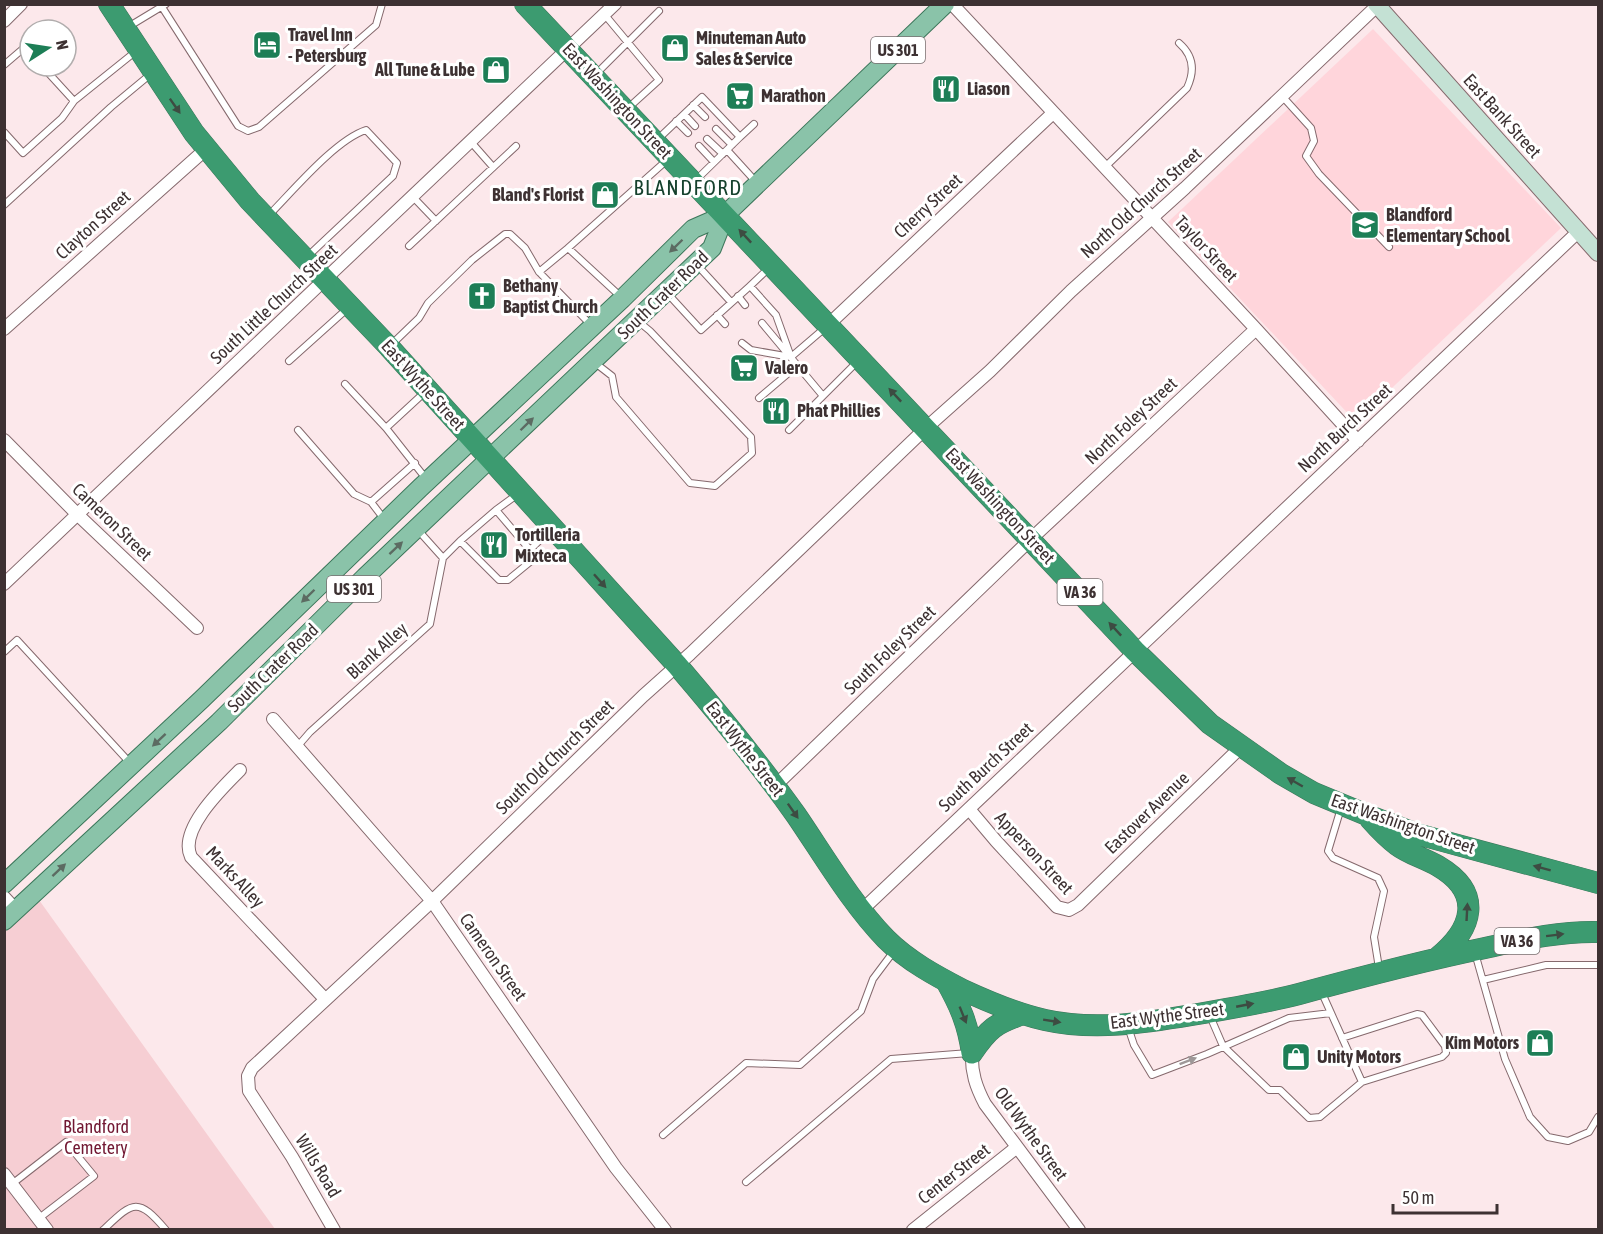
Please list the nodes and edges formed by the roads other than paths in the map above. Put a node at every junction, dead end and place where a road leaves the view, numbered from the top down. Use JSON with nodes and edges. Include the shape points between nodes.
{"nodes":[{"id":1,"x":21,"y":4,"type":"edge"},
{"id":2,"x":109,"y":4,"type":"edge"},
{"id":3,"x":382,"y":4,"type":"edge"},
{"id":4,"x":525,"y":4,"type":"edge"},
{"id":5,"x":615,"y":4,"type":"edge"},
{"id":6,"x":945,"y":4,"type":"edge"},
{"id":7,"x":952,"y":4,"type":"edge"},
{"id":8,"x":1377,"y":5,"type":"edge"},
{"id":9,"x":164,"y":6,"type":"edge"},
{"id":10,"x":659,"y":11,"type":"dead end"},
{"id":11,"x":605,"y":15,"type":"junction"},
{"id":12,"x":4,"y":21,"type":"edge"},
{"id":13,"x":124,"y":29,"type":"junction"},
{"id":14,"x":628,"y":42,"type":"junction"},
{"id":15,"x":1179,"y":43,"type":"dead end"},
{"id":16,"x":568,"y":49,"type":"junction"},
{"id":17,"x":138,"y":50,"type":"junction"},
{"id":18,"x":18,"y":53,"type":"edge"},
{"id":19,"x":4,"y":66,"type":"edge"},
{"id":20,"x":152,"y":72,"type":"junction"},
{"id":21,"x":594,"y":76,"type":"junction"},
{"id":22,"x":53,"y":78,"type":"edge"},
{"id":23,"x":1282,"y":96,"type":"junction"},
{"id":24,"x":74,"y":101,"type":"junction"},
{"id":25,"x":693,"y":105,"type":"junction"},
{"id":26,"x":626,"y":110,"type":"junction"},
{"id":27,"x":1053,"y":113,"type":"junction"},
{"id":28,"x":684,"y":114,"type":"junction"},
{"id":29,"x":705,"y":117,"type":"dead end"},
{"id":30,"x":676,"y":121,"type":"junction"},
{"id":31,"x":754,"y":124,"type":"dead end"},
{"id":32,"x":695,"y":126,"type":"dead end"},
{"id":33,"x":716,"y":129,"type":"dead end"},
{"id":34,"x":4,"y":132,"type":"edge"},
{"id":35,"x":688,"y":133,"type":"dead end"},
{"id":36,"x":740,"y":137,"type":"junction"},
{"id":37,"x":707,"y":139,"type":"dead end"},
{"id":38,"x":656,"y":141,"type":"junction"},
{"id":39,"x":471,"y":142,"type":"junction"},
{"id":40,"x":516,"y":146,"type":"dead end"},
{"id":41,"x":699,"y":146,"type":"dead end"},
{"id":42,"x":206,"y":149,"type":"junction"},
{"id":43,"x":727,"y":149,"type":"junction"},
{"id":44,"x":670,"y":157,"type":"junction"},
{"id":45,"x":714,"y":162,"type":"junction"},
{"id":46,"x":494,"y":167,"type":"junction"},
{"id":47,"x":1104,"y":167,"type":"junction"},
{"id":48,"x":694,"y":182,"type":"junction"},
{"id":49,"x":758,"y":183,"type":"junction"},
{"id":50,"x":413,"y":196,"type":"junction"},
{"id":51,"x":4,"y":205,"type":"edge"},
{"id":52,"x":725,"y":214,"type":"junction"},
{"id":53,"x":1152,"y":217,"type":"junction"},
{"id":54,"x":265,"y":218,"type":"junction"},
{"id":55,"x":436,"y":221,"type":"junction"},
{"id":56,"x":1579,"y":231,"type":"junction"},
{"id":57,"x":409,"y":246,"type":"dead end"},
{"id":58,"x":568,"y":248,"type":"junction"},
{"id":59,"x":1389,"y":248,"type":"dead end"},
{"id":60,"x":1599,"y":253,"type":"edge"},
{"id":61,"x":305,"y":258,"type":"junction"},
{"id":62,"x":696,"y":263,"type":"junction"},
{"id":63,"x":772,"y":265,"type":"junction"},
{"id":64,"x":538,"y":272,"type":"junction"},
{"id":65,"x":326,"y":280,"type":"junction"},
{"id":66,"x":750,"y":286,"type":"junction"},
{"id":67,"x":665,"y":291,"type":"junction"},
{"id":68,"x":738,"y":296,"type":"junction"},
{"id":69,"x":622,"y":299,"type":"junction"},
{"id":70,"x":731,"y":302,"type":"junction"},
{"id":71,"x":745,"y":305,"type":"dead end"},
{"id":72,"x":351,"y":306,"type":"junction"},
{"id":73,"x":717,"y":315,"type":"junction"},
{"id":74,"x":636,"y":320,"type":"junction"},
{"id":75,"x":762,"y":323,"type":"dead end"},
{"id":76,"x":725,"y":324,"type":"dead end"},
{"id":77,"x":828,"y":325,"type":"junction"},
{"id":78,"x":592,"y":326,"type":"junction"},
{"id":79,"x":4,"y":329,"type":"edge"},
{"id":80,"x":1256,"y":329,"type":"junction"},
{"id":81,"x":742,"y":343,"type":"dead end"},
{"id":82,"x":389,"y":347,"type":"junction"},
{"id":83,"x":791,"y":357,"type":"junction"},
{"id":84,"x":861,"y":359,"type":"junction"},
{"id":85,"x":289,"y":361,"type":"dead end"},
{"id":86,"x":593,"y":361,"type":"junction"},
{"id":87,"x":798,"y":365,"type":"junction"},
{"id":88,"x":345,"y":384,"type":"dead end"},
{"id":89,"x":427,"y":390,"type":"junction"},
{"id":90,"x":823,"y":396,"type":"junction"},
{"id":91,"x":759,"y":398,"type":"dead end"},
{"id":92,"x":386,"y":428,"type":"junction"},
{"id":93,"x":926,"y":428,"type":"junction"},
{"id":94,"x":298,"y":430,"type":"dead end"},
{"id":95,"x":789,"y":430,"type":"dead end"},
{"id":96,"x":4,"y":440,"type":"edge"},
{"id":97,"x":472,"y":440,"type":"junction"},
{"id":98,"x":1358,"y":441,"type":"junction"},
{"id":99,"x":491,"y":459,"type":"junction"},
{"id":100,"x":415,"y":463,"type":"junction"},
{"id":101,"x":428,"y":481,"type":"junction"},
{"id":102,"x":520,"y":492,"type":"junction"},
{"id":103,"x":371,"y":502,"type":"junction"},
{"id":104,"x":496,"y":510,"type":"junction"},
{"id":105,"x":78,"y":515,"type":"junction"},
{"id":106,"x":386,"y":521,"type":"junction"},
{"id":107,"x":552,"y":527,"type":"junction"},
{"id":108,"x":417,"y":529,"type":"junction"},
{"id":109,"x":1031,"y":539,"type":"junction"},
{"id":110,"x":460,"y":541,"type":"junction"},
{"id":111,"x":530,"y":549,"type":"junction"},
{"id":112,"x":443,"y":558,"type":"junction"},
{"id":113,"x":4,"y":584,"type":"edge"},
{"id":114,"x":197,"y":628,"type":"dead end"},
{"id":115,"x":1135,"y":651,"type":"junction"},
{"id":116,"x":4,"y":652,"type":"edge"},
{"id":117,"x":677,"y":665,"type":"junction"},
{"id":118,"x":273,"y":718,"type":"dead end"},
{"id":119,"x":297,"y":747,"type":"junction"},
{"id":120,"x":1241,"y":747,"type":"junction"},
{"id":121,"x":132,"y":765,"type":"junction"},
{"id":122,"x":240,"y":770,"type":"dead end"},
{"id":123,"x":775,"y":786,"type":"junction"},
{"id":124,"x":1342,"y":805,"type":"junction"},
{"id":125,"x":969,"y":809,"type":"junction"},
{"id":126,"x":1367,"y":816,"type":"junction"},
{"id":127,"x":1599,"y":883,"type":"edge"},
{"id":128,"x":4,"y":884,"type":"edge"},
{"id":129,"x":432,"y":901,"type":"junction"},
{"id":130,"x":1078,"y":905,"type":"joint"},
{"id":131,"x":8,"y":909,"type":"edge"},
{"id":132,"x":862,"y":910,"type":"junction"},
{"id":133,"x":1599,"y":932,"type":"edge"},
{"id":134,"x":896,"y":948,"type":"junction"},
{"id":135,"x":1474,"y":950,"type":"junction"},
{"id":136,"x":1436,"y":958,"type":"junction"},
{"id":137,"x":1599,"y":965,"type":"edge"},
{"id":138,"x":1380,"y":972,"type":"junction"},
{"id":139,"x":1483,"y":980,"type":"junction"},
{"id":140,"x":946,"y":981,"type":"junction"},
{"id":141,"x":1320,"y":988,"type":"junction"},
{"id":142,"x":324,"y":999,"type":"junction"},
{"id":143,"x":1208,"y":1012,"type":"junction"},
{"id":144,"x":1331,"y":1013,"type":"junction"},
{"id":145,"x":1023,"y":1014,"type":"junction"},
{"id":146,"x":1127,"y":1024,"type":"junction"},
{"id":147,"x":1342,"y":1038,"type":"junction"},
{"id":148,"x":1224,"y":1046,"type":"junction"},
{"id":149,"x":972,"y":1053,"type":"junction"},
{"id":150,"x":1362,"y":1082,"type":"junction"},
{"id":151,"x":1599,"y":1118,"type":"edge"},
{"id":152,"x":269,"y":1122,"type":"joint"},
{"id":153,"x":663,"y":1135,"type":"dead end"},
{"id":154,"x":1017,"y":1147,"type":"junction"},
{"id":155,"x":8,"y":1179,"type":"edge"},
{"id":156,"x":746,"y":1182,"type":"dead end"},
{"id":157,"x":38,"y":1219,"type":"junction"},
{"id":158,"x":47,"y":1230,"type":"edge"},
{"id":159,"x":103,"y":1230,"type":"edge"},
{"id":160,"x":166,"y":1230,"type":"edge"},
{"id":161,"x":334,"y":1230,"type":"edge"},
{"id":162,"x":665,"y":1230,"type":"edge"},
{"id":163,"x":913,"y":1230,"type":"edge"},
{"id":164,"x":1079,"y":1230,"type":"edge"}],
"edges":[{"from":1,"to":12,"type":"street"},
{"from":2,"to":13,"type":"highway","name":"East Wythe Street"},
{"from":3,"to":9,"type":"lane","via":[[376,25],[259,127],[248,130],[238,126]]},
{"from":4,"to":16,"type":"highway","name":"East Washington Street"},
{"from":5,"to":11,"type":"street","name":"South Little Church Street"},
{"from":6,"to":49,"type":"main road","number":"US 301"},
{"from":7,"to":27,"type":"street","name":"Taylor Street"},
{"from":8,"to":23,"type":"street","name":"North Old Church Street"},
{"from":8,"to":56,"type":"street","name":"East Bank Street"},
{"from":9,"to":13,"type":"lane"},
{"from":10,"to":14,"type":"lane"},
{"from":11,"to":14,"type":"lane"},
{"from":11,"to":16,"type":"street","name":"South Little Church Street"},
{"from":13,"to":17,"type":"highway","name":"East Wythe Street"},
{"from":14,"to":21,"type":"lane"},
{"from":14,"to":26,"type":"lane","via":[[659,80]]},
{"from":15,"to":47,"type":"lane","via":[[1191,59],[1187,88]]},
{"from":16,"to":21,"type":"highway","name":"East Washington Street"},
{"from":16,"to":39,"type":"street","name":"South Little Church Street"},
{"from":17,"to":20,"type":"highway","name":"East Wythe Street"},
{"from":17,"to":24,"type":"lane"},
{"from":18,"to":19,"type":"lane"},
{"from":20,"to":42,"type":"highway","name":"East Wythe Street","one_way":true},
{"from":20,"to":51,"type":"lane"},
{"from":21,"to":26,"type":"highway","name":"East Washington Street"},
{"from":22,"to":24,"type":"lane"},
{"from":23,"to":53,"type":"street","name":"North Old Church Street"},
{"from":23,"to":59,"type":"lane","via":[[1311,128],[1314,141],[1305,156]]},
{"from":24,"to":34,"type":"lane","via":[[62,118],[23,153]]},
{"from":25,"to":28,"type":"lane"},
{"from":25,"to":29,"type":"lane"},
{"from":25,"to":36,"type":"lane","via":[[702,97]]},
{"from":26,"to":38,"type":"highway","name":"East Washington Street"},
{"from":27,"to":47,"type":"street","name":"Taylor Street"},
{"from":27,"to":77,"type":"street","name":"Cherry Street"},
{"from":28,"to":30,"type":"lane"},
{"from":28,"to":32,"type":"lane"},
{"from":30,"to":35,"type":"lane"},
{"from":30,"to":38,"type":"lane"},
{"from":31,"to":36,"type":"lane"},
{"from":33,"to":43,"type":"lane"},
{"from":36,"to":43,"type":"lane"},
{"from":37,"to":43,"type":"lane"},
{"from":38,"to":44,"type":"highway","name":"East Washington Street"},
{"from":39,"to":46,"type":"lane"},
{"from":39,"to":50,"type":"street","name":"South Little Church Street"},
{"from":40,"to":46,"type":"lane"},
{"from":41,"to":45,"type":"lane"},
{"from":42,"to":54,"type":"highway","name":"East Wythe Street"},
{"from":42,"to":79,"type":"street","name":"Clayton Street"},
{"from":43,"to":45,"type":"lane"},
{"from":43,"to":49,"type":"lane"},
{"from":44,"to":48,"type":"highway","name":"East Washington Street"},
{"from":44,"to":58,"type":"lane"},
{"from":45,"to":48,"type":"lane"},
{"from":46,"to":55,"type":"lane"},
{"from":47,"to":53,"type":"street","name":"Taylor Street"},
{"from":48,"to":52,"type":"highway","name":"East Washington Street"},
{"from":49,"to":52,"type":"main road","number":"US 301"},
{"from":50,"to":55,"type":"lane"},
{"from":50,"to":65,"type":"street","name":"South Little Church Street"},
{"from":52,"to":62,"type":"main road","name":"South Crater Road","number":"US 301","via":[[712,248]]},
{"from":63,"to":52,"type":"highway","name":"East Washington Street","number":"VA 36","one_way":true},
{"from":52,"to":69,"type":"main road","name":"South Crater Road","number":"US 301","one_way":true,"via":[[693,229]]},
{"from":53,"to":80,"type":"street","name":"Taylor Street"},
{"from":53,"to":93,"type":"street","name":"North Old Church Street"},
{"from":54,"to":61,"type":"highway","name":"East Wythe Street"},
{"from":54,"to":61,"type":"lane","via":[[338,147],[366,130],[398,162],[393,176]]},
{"from":55,"to":57,"type":"lane"},
{"from":56,"to":60,"type":"street","name":"East Bank Street"},
{"from":56,"to":98,"type":"street","name":"North Burch Street"},
{"from":58,"to":64,"type":"lane"},
{"from":58,"to":69,"type":"lane"},
{"from":61,"to":65,"type":"highway","name":"East Wythe Street"},
{"from":62,"to":67,"type":"main road","name":"South Crater Road","number":"US 301"},
{"from":62,"to":70,"type":"lane"},
{"from":63,"to":66,"type":"lane"},
{"from":63,"to":77,"type":"highway","name":"East Washington Street","number":"VA 36"},
{"from":64,"to":78,"type":"lane"},
{"from":64,"to":82,"type":"lane","via":[[525,248],[505,234],[472,260]]},
{"from":65,"to":72,"type":"highway","name":"East Wythe Street"},
{"from":65,"to":105,"type":"street","name":"South Little Church Street"},
{"from":66,"to":68,"type":"lane"},
{"from":66,"to":83,"type":"lane","via":[[776,315]]},
{"from":67,"to":73,"type":"lane","via":[[701,330]]},
{"from":67,"to":74,"type":"main road","name":"South Crater Road","number":"US 301"},
{"from":68,"to":70,"type":"lane"},
{"from":68,"to":71,"type":"lane"},
{"from":69,"to":78,"type":"main road","name":"South Crater Road","number":"US 301"},
{"from":70,"to":73,"type":"lane"},
{"from":72,"to":82,"type":"highway","name":"East Wythe Street"},
{"from":72,"to":85,"type":"lane"},
{"from":73,"to":76,"type":"lane"},
{"from":74,"to":86,"type":"main road","name":"South Crater Road","number":"US 301"},
{"from":74,"to":86,"type":"lane","via":[[752,437],[752,453],[715,486],[690,483],[616,397],[612,376]]},
{"from":75,"to":83,"type":"lane"},
{"from":77,"to":83,"type":"lane"},
{"from":77,"to":84,"type":"highway","name":"East Washington Street","number":"VA 36"},
{"from":78,"to":97,"type":"main road","name":"South Crater Road","number":"US 301"},
{"from":80,"to":98,"type":"street","name":"Taylor Street"},
{"from":80,"to":109,"type":"street","name":"North Foley Street"},
{"from":81,"to":83,"type":"lane","via":[[751,351]]},
{"from":82,"to":89,"type":"highway","name":"East Wythe Street"},
{"from":83,"to":87,"type":"lane"},
{"from":84,"to":90,"type":"lane"},
{"from":93,"to":84,"type":"highway","name":"East Washington Street","number":"VA 36","one_way":true},
{"from":99,"to":86,"type":"main road","name":"South Crater Road","number":"US 301","one_way":true},
{"from":87,"to":90,"type":"lane"},
{"from":87,"to":91,"type":"lane"},
{"from":88,"to":92,"type":"lane"},
{"from":89,"to":92,"type":"lane"},
{"from":89,"to":97,"type":"highway","name":"East Wythe Street"},
{"from":90,"to":95,"type":"lane"},
{"from":92,"to":100,"type":"lane"},
{"from":93,"to":109,"type":"highway","name":"East Washington Street","number":"VA 36"},
{"from":93,"to":117,"type":"street","name":"South Old Church Street"},
{"from":94,"to":103,"type":"lane","via":[[354,494]]},
{"from":96,"to":105,"type":"street","name":"Cameron Street"},
{"from":97,"to":99,"type":"highway","name":"East Wythe Street","number":"VA 36"},
{"from":97,"to":101,"type":"main road","name":"South Crater Road","number":"US 301"},
{"from":98,"to":115,"type":"street","name":"North Burch Street"},
{"from":99,"to":102,"type":"highway","name":"East Wythe Street","number":"VA 36"},
{"from":99,"to":108,"type":"main road","name":"South Crater Road","number":"US 301"},
{"from":100,"to":101,"type":"lane"},
{"from":100,"to":103,"type":"lane"},
{"from":101,"to":106,"type":"main road","name":"South Crater Road","number":"US 301"},
{"from":102,"to":104,"type":"lane"},
{"from":102,"to":107,"type":"highway","name":"East Wythe Street","number":"VA 36"},
{"from":103,"to":106,"type":"lane"},
{"from":104,"to":110,"type":"lane"},
{"from":104,"to":111,"type":"lane"},
{"from":105,"to":113,"type":"street","name":"South Little Church Street"},
{"from":105,"to":114,"type":"street","name":"Cameron Street"},
{"from":106,"to":121,"type":"main road","name":"South Crater Road","number":"US 301","one_way":true},
{"from":107,"to":111,"type":"lane"},
{"from":107,"to":117,"type":"highway","name":"East Wythe Street","number":"VA 36","one_way":true},
{"from":108,"to":112,"type":"lane"},
{"from":131,"to":108,"type":"main road","name":"South Crater Road","number":"US 301","one_way":true,"via":[[219,722]]},
{"from":115,"to":109,"type":"highway","name":"East Washington Street","number":"VA 36","one_way":true},
{"from":109,"to":123,"type":"street","name":"South Foley Street"},
{"from":110,"to":111,"type":"lane","via":[[500,580],[508,580],[530,562]]},
{"from":110,"to":112,"type":"lane"},
{"from":112,"to":119,"type":"lane","name":"Blank Alley","via":[[430,624]]},
{"from":115,"to":120,"type":"highway","name":"East Washington Street","number":"VA 36","via":[[1210,724]]},
{"from":115,"to":125,"type":"street","name":"South Burch Street"},
{"from":116,"to":121,"type":"lane","via":[[17,640]]},
{"from":117,"to":123,"type":"highway","name":"East Wythe Street","number":"VA 36"},
{"from":117,"to":129,"type":"street","name":"South Old Church Street"},
{"from":118,"to":119,"type":"street","name":"Cameron Street"},
{"from":119,"to":129,"type":"street","name":"Cameron Street"},
{"from":124,"to":120,"type":"highway","name":"East Washington Street","number":"VA 36","one_way":true,"via":[[1306,788]]},
{"from":120,"to":130,"type":"street","name":"Eastover Avenue"},
{"from":121,"to":128,"type":"main road","name":"South Crater Road","number":"US 301"},
{"from":122,"to":142,"type":"street","name":"Marks Alley","via":[[206,807],[187,850]]},
{"from":123,"to":132,"type":"highway","name":"East Wythe Street","number":"VA 36","one_way":true},
{"from":124,"to":126,"type":"highway","name":"East Washington Street","number":"VA 36"},
{"from":124,"to":138,"type":"lane","via":[[1328,851],[1333,858],[1378,878],[1384,891],[1374,937]]},
{"from":125,"to":130,"type":"street","name":"Apperson Street","via":[[1058,907],[1069,910]]},
{"from":125,"to":132,"type":"street","name":"South Burch Street"},
{"from":127,"to":126,"type":"highway","name":"East Washington Street","number":"VA 36","one_way":true,"via":[[1449,843]]},
{"from":136,"to":126,"type":"highway","one_way":true,"via":[[1452,945],[1467,920],[1463,889],[1437,866],[1396,844]]},
{"from":129,"to":142,"type":"street","name":"South Old Church Street"},
{"from":129,"to":162,"type":"street","name":"Cameron Street","via":[[616,1168]]},
{"from":132,"to":134,"type":"highway","name":"East Wythe Street","number":"VA 36"},
{"from":135,"to":133,"type":"highway","name":"East Wythe Street","number":"VA 36","one_way":true,"via":[[1558,934]]},
{"from":134,"to":140,"type":"highway","name":"East Wythe Street","number":"VA 36"},
{"from":134,"to":153,"type":"lane","via":[[873,979],[861,1011],[800,1065],[746,1063]]},
{"from":135,"to":136,"type":"highway","name":"East Wythe Street","number":"VA 36"},
{"from":135,"to":139,"type":"lane"},
{"from":136,"to":138,"type":"highway","name":"East Wythe Street","number":"VA 36"},
{"from":137,"to":139,"type":"lane","via":[[1546,965]]},
{"from":138,"to":141,"type":"highway","name":"East Wythe Street","number":"VA 36"},
{"from":139,"to":151,"type":"lane","via":[[1505,1059],[1530,1117],[1548,1137],[1568,1141],[1588,1132]]},
{"from":140,"to":145,"type":"highway","name":"East Wythe Street","number":"VA 36"},
{"from":140,"to":149,"type":"highway","one_way":true,"via":[[962,1011]]},
{"from":143,"to":141,"type":"highway","name":"East Wythe Street","number":"VA 36","one_way":true},
{"from":141,"to":144,"type":"lane"},
{"from":142,"to":152,"type":"street","name":"South Old Church Street","via":[[248,1076],[249,1091]]},
{"from":143,"to":146,"type":"highway","name":"East Wythe Street","number":"VA 36"},
{"from":143,"to":148,"type":"lane"},
{"from":144,"to":147,"type":"lane"},
{"from":144,"to":148,"type":"lane","via":[[1289,1018]]},
{"from":145,"to":146,"type":"highway","name":"East Wythe Street","number":"VA 36","one_way":true,"via":[[1069,1024]]},
{"from":145,"to":149,"type":"highway","via":[[985,1033]]},
{"from":146,"to":148,"type":"lane","one_way":true,"via":[[1152,1075]]},
{"from":147,"to":150,"type":"lane"},
{"from":147,"to":150,"type":"lane","via":[[1417,1014],[1422,1015],[1445,1046],[1442,1057]]},
{"from":148,"to":150,"type":"lane","via":[[1269,1090],[1280,1090],[1309,1118],[1320,1117]]},
{"from":149,"to":154,"type":"street","name":"Old Wythe Street","via":[[975,1085]]},
{"from":149,"to":156,"type":"lane","via":[[891,1059]]},
{"from":152,"to":161,"type":"street","name":"Wills Road"},
{"from":154,"to":163,"type":"street","name":"Center Street"},
{"from":154,"to":164,"type":"street","name":"Old Wythe Street"},
{"from":155,"to":157,"type":"street"},
{"from":155,"to":157,"type":"lane","via":[[66,1142],[93,1176]]},
{"from":157,"to":158,"type":"street"},
{"from":159,"to":160,"type":"lane","via":[[124,1210],[140,1206]]}]}
